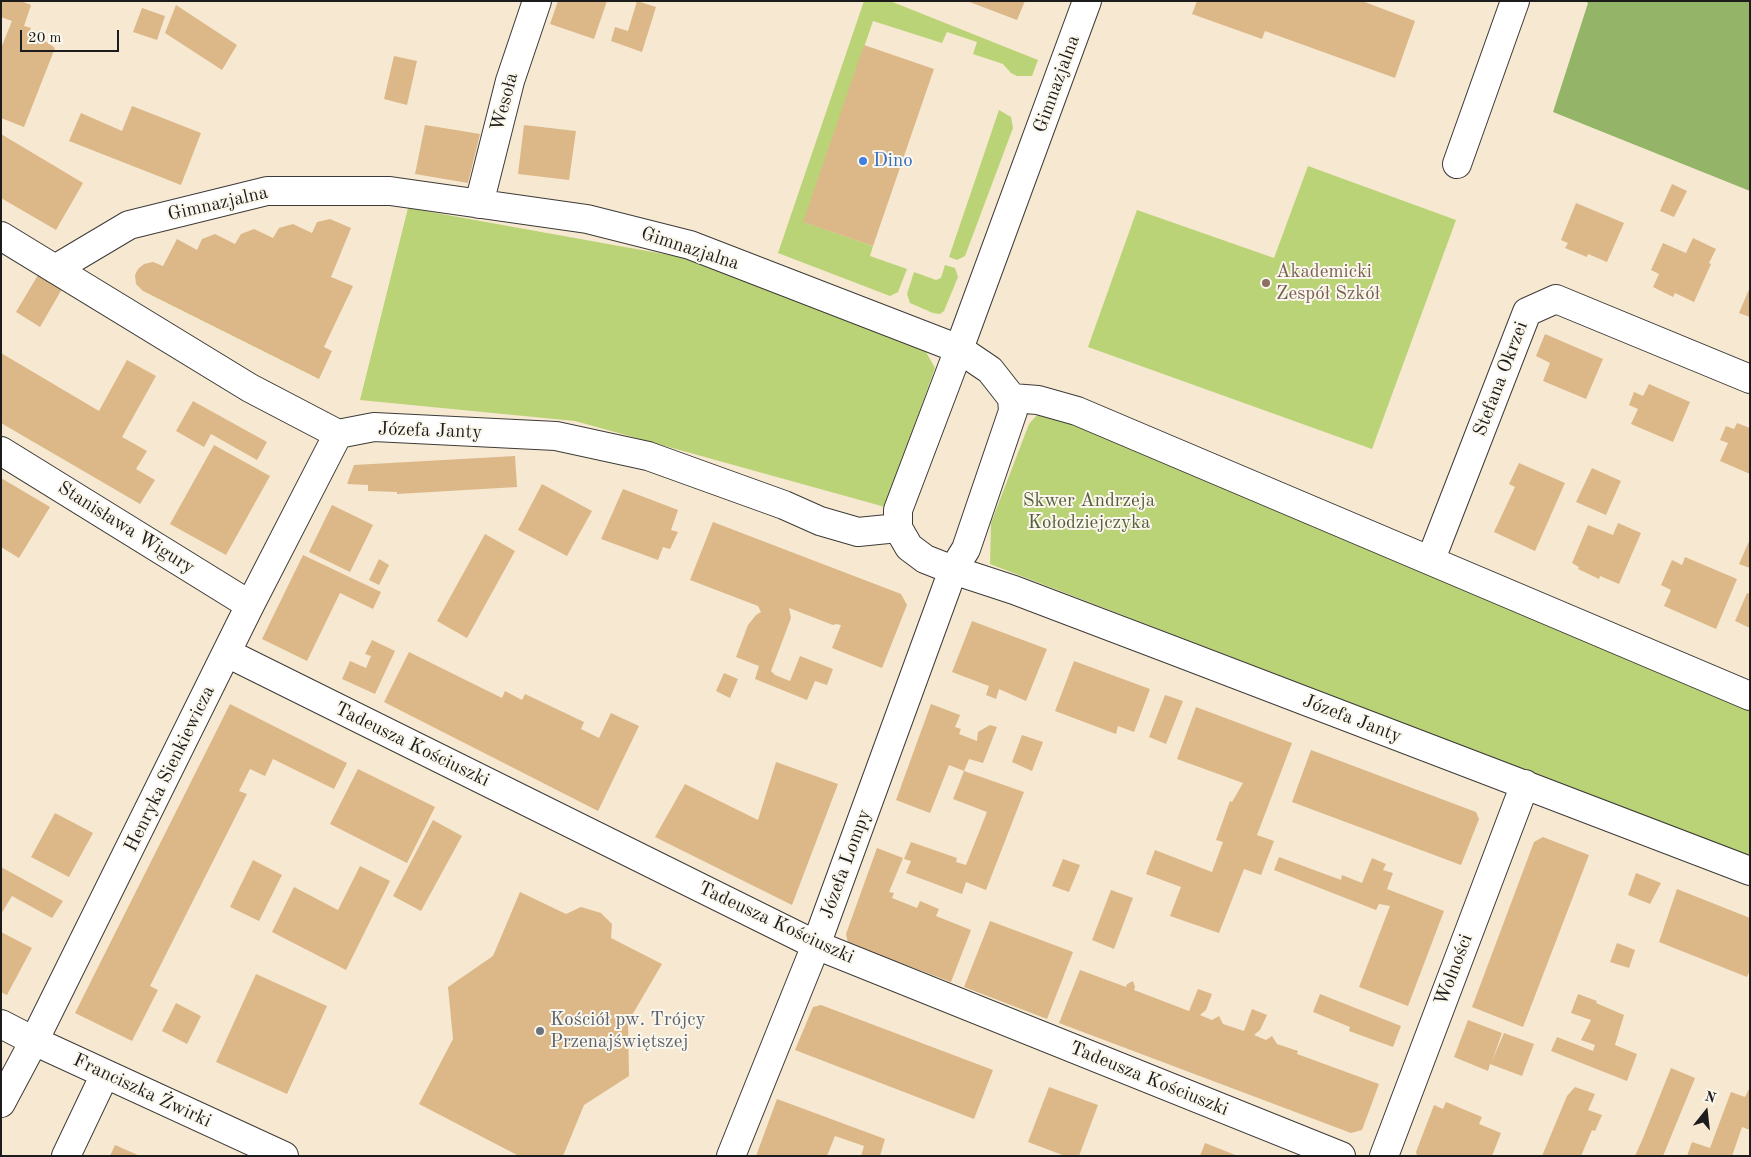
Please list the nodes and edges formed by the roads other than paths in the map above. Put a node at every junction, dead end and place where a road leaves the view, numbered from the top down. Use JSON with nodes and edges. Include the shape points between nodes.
{"nodes":[{"id":1,"x":537,"y":1,"type":"edge"},
{"id":2,"x":1088,"y":1,"type":"edge"},
{"id":3,"x":1515,"y":1,"type":"edge"},
{"id":4,"x":1457,"y":164,"type":"dead end"},
{"id":5,"x":479,"y":204,"type":"junction"},
{"id":6,"x":1,"y":236,"type":"edge"},
{"id":7,"x":55,"y":269,"type":"junction"},
{"id":8,"x":958,"y":349,"type":"junction"},
{"id":9,"x":1750,"y":379,"type":"edge"},
{"id":10,"x":1012,"y":398,"type":"junction"},
{"id":11,"x":338,"y":434,"type":"junction"},
{"id":12,"x":1,"y":451,"type":"edge"},
{"id":13,"x":898,"y":528,"type":"junction"},
{"id":14,"x":1431,"y":560,"type":"junction"},
{"id":15,"x":953,"y":570,"type":"junction"},
{"id":16,"x":250,"y":605,"type":"junction"},
{"id":17,"x":227,"y":653,"type":"junction"},
{"id":18,"x":1750,"y":696,"type":"edge"},
{"id":19,"x":1525,"y":784,"type":"junction"},
{"id":20,"x":1750,"y":871,"type":"edge"},
{"id":21,"x":816,"y":945,"type":"junction"},
{"id":22,"x":1,"y":1024,"type":"edge"},
{"id":23,"x":34,"y":1041,"type":"junction"},
{"id":24,"x":105,"y":1074,"type":"junction"},
{"id":25,"x":1,"y":1103,"type":"edge"},
{"id":26,"x":66,"y":1156,"type":"edge"},
{"id":27,"x":284,"y":1156,"type":"edge"},
{"id":28,"x":731,"y":1156,"type":"edge"},
{"id":29,"x":1341,"y":1156,"type":"edge"},
{"id":30,"x":1384,"y":1156,"type":"edge"}],
"edges":[{"from":1,"to":5,"type":"street","name":"Wesoła","via":[[510,81]]},
{"from":2,"to":8,"type":"street","name":"Gimnazjalna"},
{"from":3,"to":4,"type":"street"},
{"from":5,"to":7,"type":"street","name":"Gimnazjalna","via":[[390,191],[267,191],[129,224]]},
{"from":5,"to":8,"type":"street","name":"Gimnazjalna","via":[[587,220],[690,245]]},
{"from":6,"to":7,"type":"street"},
{"from":7,"to":11,"type":"street","via":[[250,388]]},
{"from":8,"to":10,"type":"street","via":[[990,370]]},
{"from":8,"to":13,"type":"street","via":[[898,510]]},
{"from":9,"to":14,"type":"street","name":"Stefana Okrzei","via":[[1556,299],[1527,312]]},
{"from":10,"to":14,"type":"street","via":[[1038,400],[1077,411]]},
{"from":10,"to":15,"type":"street","name":"Józefa Lompy","via":[[1013,411],[966,549]]},
{"from":11,"to":13,"type":"street","name":"Józefa Janty","via":[[374,428],[556,436],[648,456],[820,521],[858,532]]},
{"from":11,"to":16,"type":"street","name":"Henryka Sienkiewicza"},
{"from":12,"to":16,"type":"street","name":"Stanisława Wigury"},
{"from":13,"to":15,"type":"street","name":"Józefa Janty","via":[[909,547],[925,559]]},
{"from":14,"to":18,"type":"street"},
{"from":15,"to":19,"type":"street","name":"Józefa Janty"},
{"from":15,"to":21,"type":"street","name":"Józefa Lompy"},
{"from":16,"to":17,"type":"street","name":"Henryka Sienkiewicza"},
{"from":17,"to":21,"type":"street","name":"Tadeusza Kościuszki"},
{"from":17,"to":23,"type":"street","name":"Henryka Sienkiewicza"},
{"from":19,"to":20,"type":"street","name":"Józefa Janty"},
{"from":19,"to":30,"type":"street","name":"Wolności"},
{"from":21,"to":28,"type":"street","name":"Józefa Lompy"},
{"from":21,"to":29,"type":"street","name":"Tadeusza Kościuszki"},
{"from":22,"to":23,"type":"street","name":"Franciszka Żwirki"},
{"from":23,"to":24,"type":"street","name":"Franciszka Żwirki"},
{"from":23,"to":25,"type":"street","name":"Henryka Sienkiewicza"},
{"from":24,"to":26,"type":"street"},
{"from":24,"to":27,"type":"street","name":"Franciszka Żwirki"}]}
